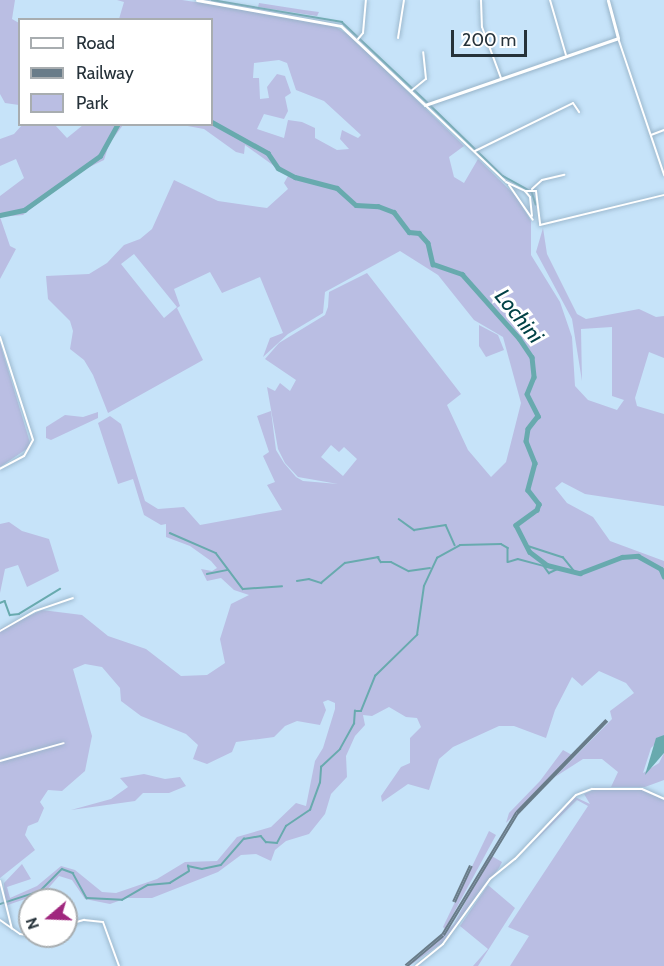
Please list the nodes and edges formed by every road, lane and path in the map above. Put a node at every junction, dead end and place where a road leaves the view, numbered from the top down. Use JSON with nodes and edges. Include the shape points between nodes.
{"nodes":[{"id":1,"x":197,"y":0,"type":"edge"},
{"id":2,"x":366,"y":0,"type":"edge"},
{"id":3,"x":404,"y":0,"type":"edge"},
{"id":4,"x":481,"y":0,"type":"edge"},
{"id":5,"x":550,"y":0,"type":"edge"},
{"id":6,"x":608,"y":0,"type":"edge"},
{"id":7,"x":398,"y":38,"type":"dead end"},
{"id":8,"x":618,"y":38,"type":"junction"},
{"id":9,"x":358,"y":39,"type":"junction"},
{"id":10,"x":423,"y":52,"type":"dead end"},
{"id":11,"x":566,"y":55,"type":"junction"},
{"id":12,"x":501,"y":79,"type":"junction"},
{"id":13,"x":411,"y":92,"type":"junction"},
{"id":14,"x":425,"y":105,"type":"junction"},
{"id":15,"x":579,"y":112,"type":"dead end"},
{"id":16,"x":664,"y":130,"type":"edge"},
{"id":17,"x":651,"y":135,"type":"junction"},
{"id":18,"x":474,"y":152,"type":"junction"},
{"id":19,"x":564,"y":175,"type":"dead end"},
{"id":20,"x":664,"y":175,"type":"edge"},
{"id":21,"x":506,"y":182,"type":"junction"},
{"id":22,"x":532,"y":189,"type":"junction"},
{"id":23,"x":525,"y":191,"type":"junction"},
{"id":24,"x":664,"y":195,"type":"edge"},
{"id":25,"x":0,"y":337,"type":"edge"},
{"id":26,"x":0,"y":469,"type":"edge"},
{"id":27,"x":73,"y":598,"type":"dead end"},
{"id":28,"x":0,"y":631,"type":"edge"},
{"id":29,"x":64,"y":743,"type":"dead end"},
{"id":30,"x":0,"y":761,"type":"edge"},
{"id":31,"x":664,"y":799,"type":"edge"},
{"id":32,"x":0,"y":881,"type":"edge"},
{"id":33,"x":0,"y":920,"type":"edge"},
{"id":34,"x":78,"y":922,"type":"edge"},
{"id":35,"x":12,"y":928,"type":"junction"},
{"id":36,"x":18,"y":930,"type":"edge"},
{"id":37,"x":119,"y":966,"type":"edge"},
{"id":38,"x":416,"y":966,"type":"edge"}],
"edges":[{"from":1,"to":9,"type":"street","via":[[336,24]]},
{"from":2,"to":9,"type":"street","via":[[363,33]]},
{"from":3,"to":7,"type":"street"},
{"from":4,"to":12,"type":"street","via":[[482,27]]},
{"from":5,"to":11,"type":"street"},
{"from":6,"to":8,"type":"street"},
{"from":8,"to":11,"type":"street"},
{"from":8,"to":17,"type":"street"},
{"from":9,"to":13,"type":"street"},
{"from":10,"to":13,"type":"street","via":[[426,81]]},
{"from":11,"to":12,"type":"street"},
{"from":12,"to":14,"type":"street"},
{"from":13,"to":14,"type":"street"},
{"from":14,"to":18,"type":"street"},
{"from":15,"to":18,"type":"street","via":[[573,103]]},
{"from":16,"to":17,"type":"street"},
{"from":17,"to":20,"type":"street"},
{"from":18,"to":21,"type":"street"},
{"from":19,"to":22,"type":"street","via":[[542,180]]},
{"from":21,"to":23,"type":"street"},
{"from":21,"to":23,"type":"street","via":[[533,220],[530,197]]},
{"from":22,"to":23,"type":"street"},
{"from":22,"to":24,"type":"street","via":[[539,198],[540,225]]},
{"from":25,"to":26,"type":"street","via":[[33,440],[24,456]]},
{"from":27,"to":28,"type":"street","via":[[35,611]]},
{"from":29,"to":30,"type":"street"},
{"from":31,"to":38,"type":"street","via":[[642,789],[592,789],[576,795],[516,859],[490,879],[443,944]]},
{"from":32,"to":35,"type":"street"},
{"from":33,"to":35,"type":"street"},
{"from":34,"to":37,"type":"street","via":[[103,922]]},
{"from":35,"to":36,"type":"street"}]}
